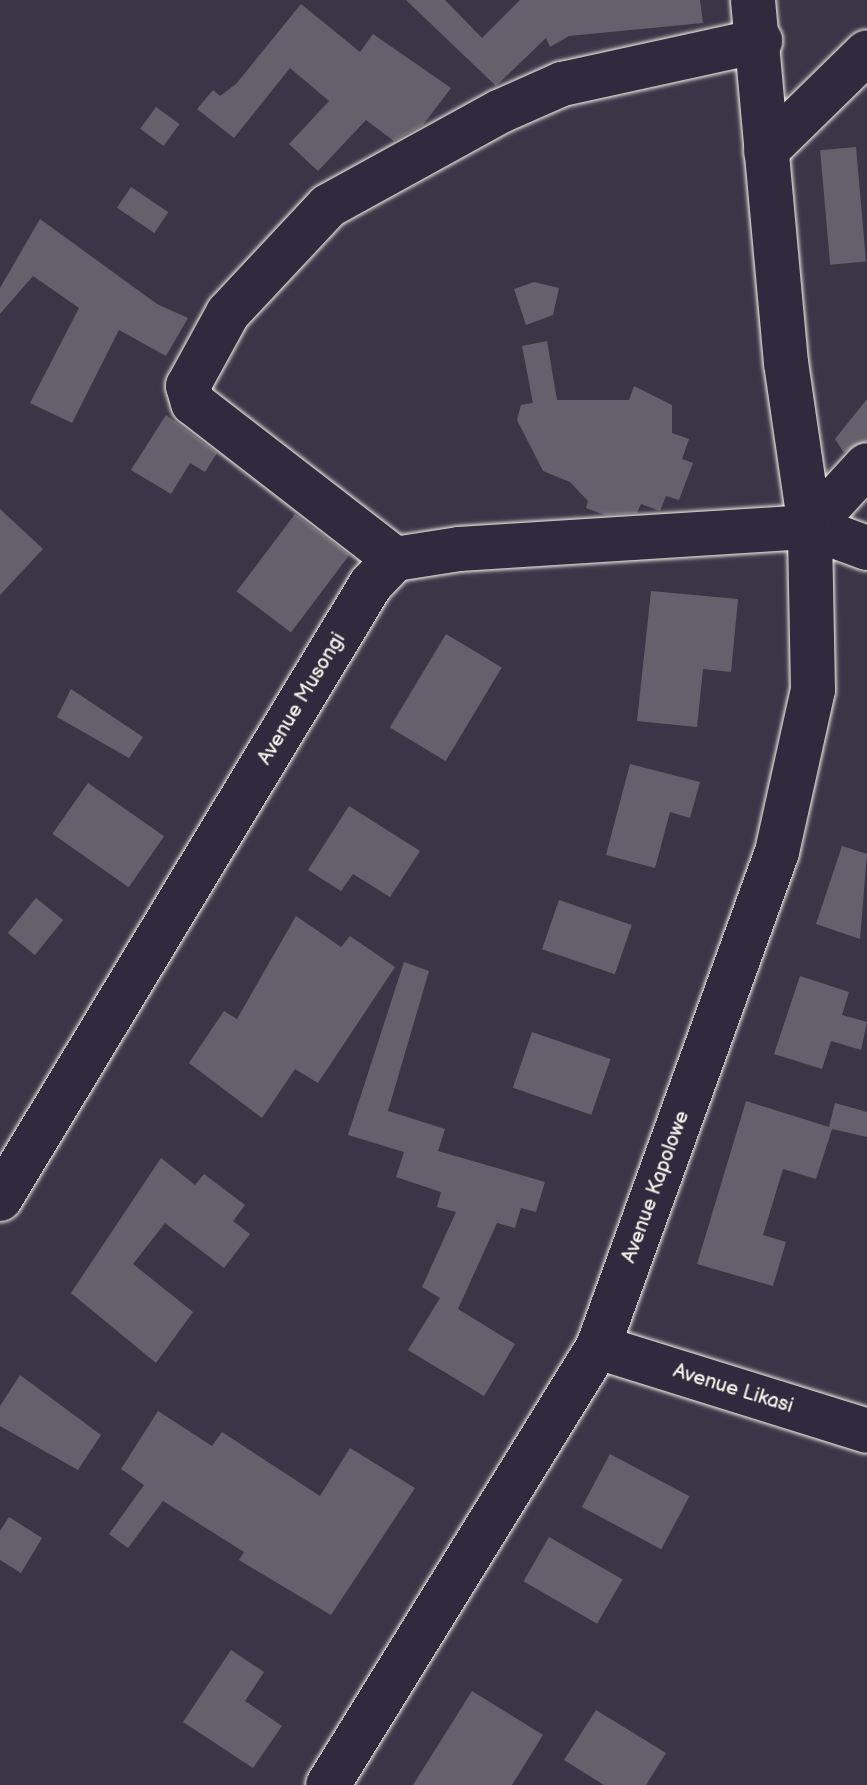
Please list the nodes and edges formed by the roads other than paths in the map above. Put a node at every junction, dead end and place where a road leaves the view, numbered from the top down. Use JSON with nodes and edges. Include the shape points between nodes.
{"nodes":[{"id":1,"x":756,"y":21,"type":"edge"},
{"id":2,"x":867,"y":52,"type":"edge"},
{"id":3,"x":766,"y":151,"type":"junction"},
{"id":4,"x":867,"y":465,"type":"edge"},
{"id":5,"x":810,"y":527,"type":"junction"},
{"id":6,"x":867,"y":548,"type":"edge"},
{"id":7,"x":395,"y":559,"type":"junction"},
{"id":8,"x":0,"y":1199,"type":"edge"},
{"id":9,"x":598,"y":1347,"type":"junction"},
{"id":10,"x":867,"y":1431,"type":"edge"},
{"id":11,"x":328,"y":1785,"type":"edge"}],
"edges":[{"from":1,"to":3,"type":"street","name":"Avenue Kapolowe"},
{"from":1,"to":7,"type":"street","via":[[562,84],[501,111],[328,206],[228,313],[188,386],[193,403]]},
{"from":2,"to":3,"type":"street"},
{"from":3,"to":5,"type":"street","name":"Avenue Kapolowe"},
{"from":4,"to":5,"type":"street"},
{"from":5,"to":6,"type":"street"},
{"from":5,"to":7,"type":"street","via":[[459,549]]},
{"from":5,"to":9,"type":"street","name":"Avenue Kapolowe","via":[[813,690],[777,852]]},
{"from":7,"to":8,"type":"street","name":"Avenue Musongi","via":[[371,584]]},
{"from":9,"to":10,"type":"street","name":"Avenue Likasi"},
{"from":9,"to":11,"type":"street","name":"Avenue Kapolowe"}]}
